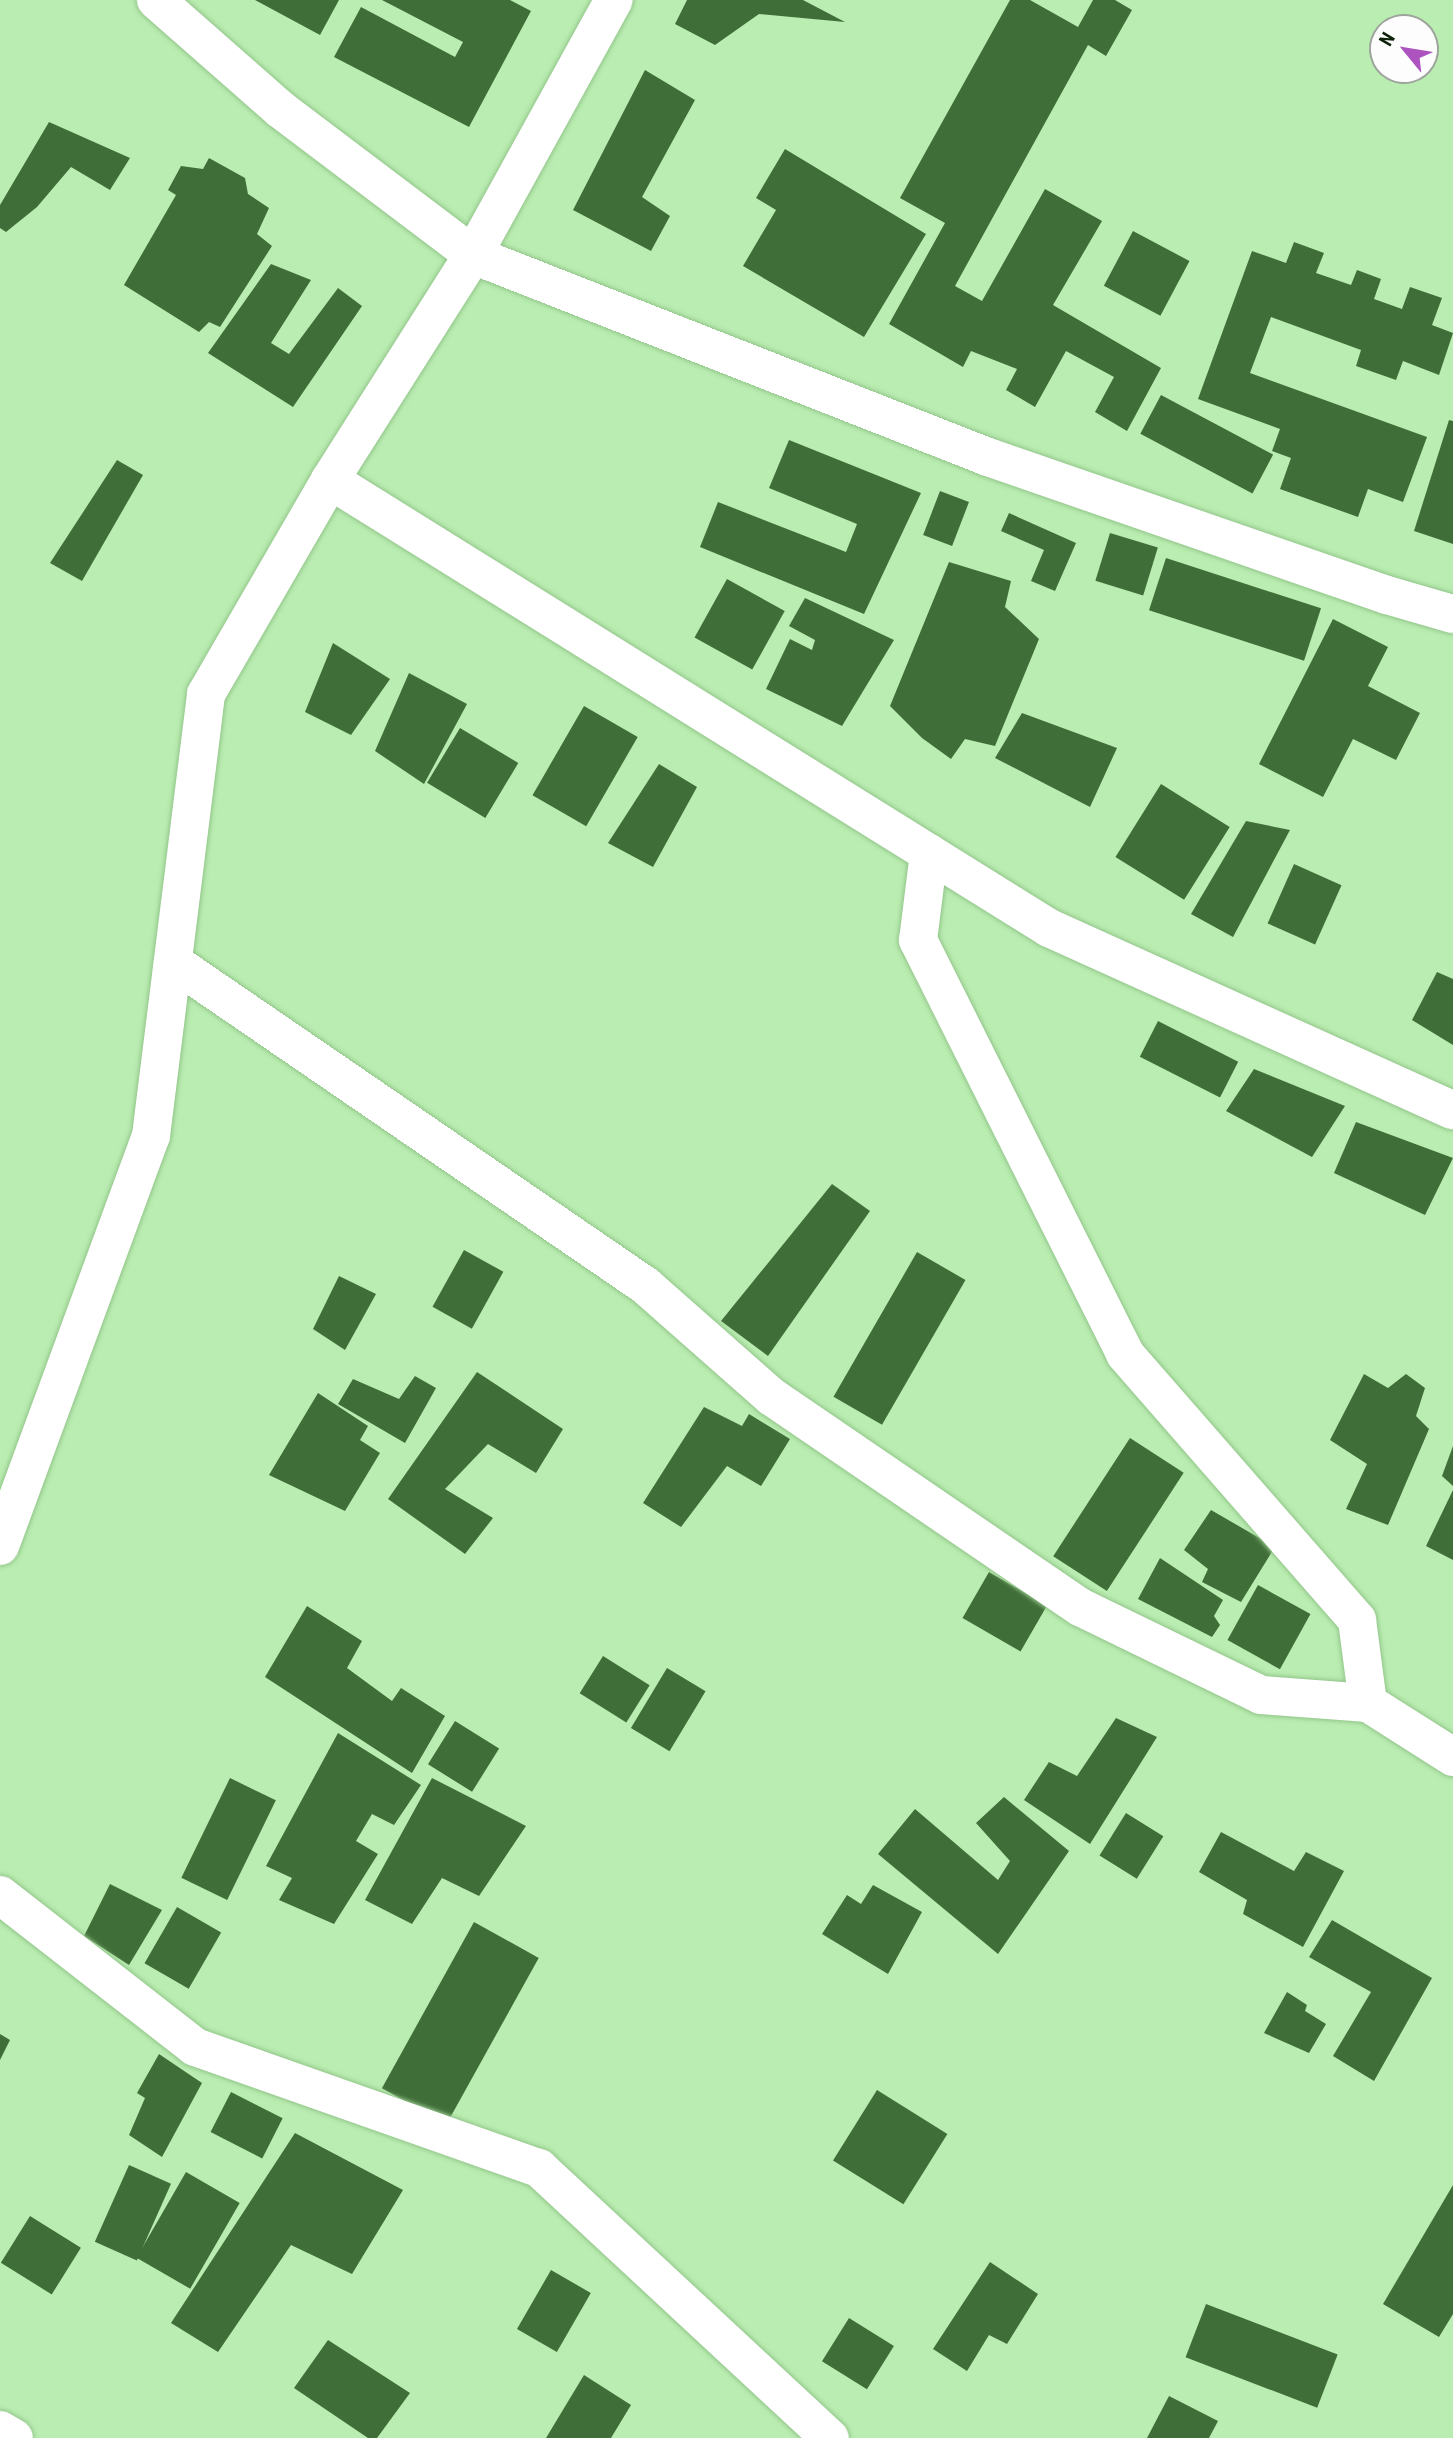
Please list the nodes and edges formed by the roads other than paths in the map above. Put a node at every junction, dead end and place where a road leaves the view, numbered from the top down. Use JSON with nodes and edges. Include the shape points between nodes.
{"nodes":[{"id":1,"x":156,"y":0,"type":"edge"},
{"id":2,"x":614,"y":0,"type":"edge"},
{"id":3,"x":473,"y":255,"type":"junction"},
{"id":4,"x":330,"y":480,"type":"junction"},
{"id":5,"x":1453,"y":614,"type":"edge"},
{"id":6,"x":929,"y":853,"type":"junction"},
{"id":7,"x":173,"y":962,"type":"junction"},
{"id":8,"x":1453,"y":1110,"type":"edge"},
{"id":9,"x":0,"y":1546,"type":"edge"},
{"id":10,"x":1368,"y":1703,"type":"junction"},
{"id":11,"x":1453,"y":1757,"type":"edge"},
{"id":12,"x":0,"y":1895,"type":"edge"},
{"id":13,"x":0,"y":2430,"type":"edge"},
{"id":14,"x":13,"y":2438,"type":"edge"},
{"id":15,"x":830,"y":2438,"type":"edge"}],
"edges":[{"from":1,"to":3,"type":"street","via":[[280,109]]},
{"from":2,"to":3,"type":"street"},
{"from":3,"to":4,"type":"street"},
{"from":3,"to":5,"type":"street","via":[[988,457]]},
{"from":4,"to":6,"type":"street"},
{"from":4,"to":7,"type":"street","via":[[206,694]]},
{"from":6,"to":8,"type":"street","via":[[1049,928]]},
{"from":6,"to":10,"type":"street","via":[[918,940],[1125,1354],[1357,1620]]},
{"from":7,"to":9,"type":"street","via":[[151,1136]]},
{"from":7,"to":10,"type":"street","via":[[646,1286],[772,1396],[1080,1606],[1261,1695]]},
{"from":10,"to":11,"type":"street"},
{"from":12,"to":15,"type":"street","via":[[195,2047],[539,2168]]},
{"from":13,"to":14,"type":"street"}]}
